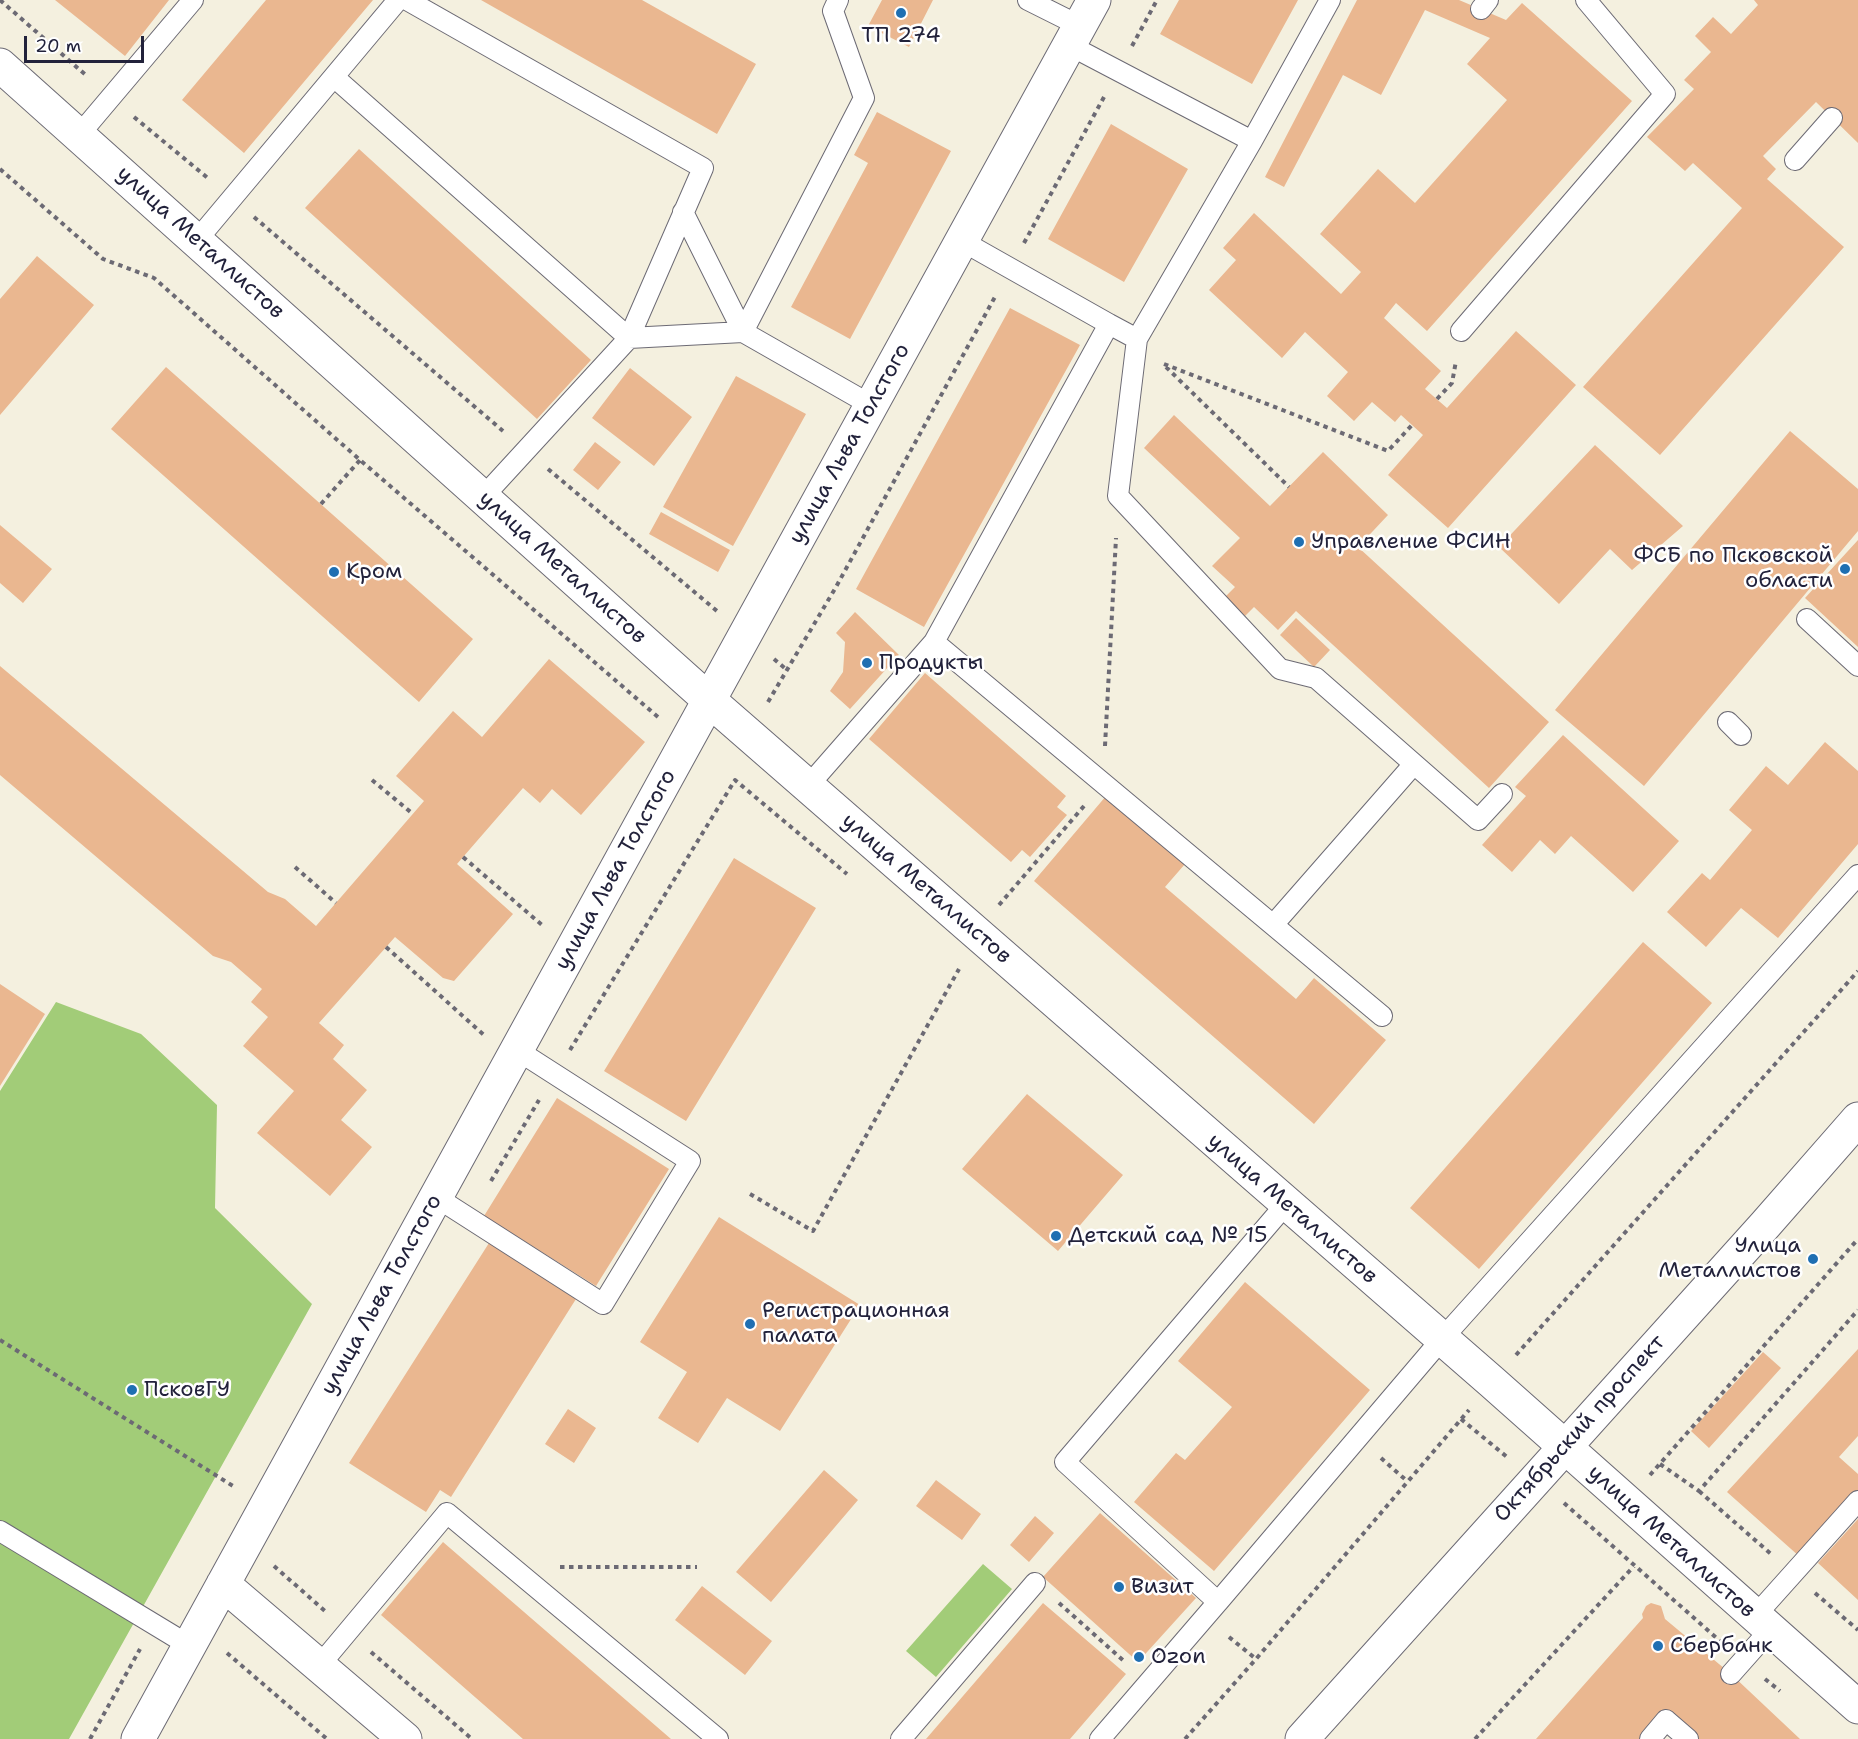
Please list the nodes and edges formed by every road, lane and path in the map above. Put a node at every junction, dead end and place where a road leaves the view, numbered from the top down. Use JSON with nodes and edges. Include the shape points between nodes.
{"nodes":[{"id":1,"x":193,"y":0,"type":"edge"},
{"id":2,"x":398,"y":0,"type":"edge"},
{"id":3,"x":407,"y":0,"type":"edge"},
{"id":4,"x":838,"y":0,"type":"edge"},
{"id":5,"x":1028,"y":0,"type":"edge"},
{"id":6,"x":1330,"y":0,"type":"edge"},
{"id":7,"x":1586,"y":0,"type":"edge"},
{"id":8,"x":1081,"y":24,"type":"edge"},
{"id":9,"x":0,"y":65,"type":"edge"},
{"id":10,"x":333,"y":77,"type":"junction"},
{"id":11,"x":1832,"y":118,"type":"dead end"},
{"id":12,"x":79,"y":135,"type":"junction"},
{"id":13,"x":1252,"y":141,"type":"junction"},
{"id":14,"x":1795,"y":160,"type":"dead end"},
{"id":15,"x":0,"y":169,"type":"edge"},
{"id":16,"x":683,"y":212,"type":"junction"},
{"id":17,"x":197,"y":240,"type":"junction"},
{"id":18,"x":962,"y":241,"type":"junction"},
{"id":19,"x":1109,"y":324,"type":"junction"},
{"id":20,"x":1461,"y":331,"type":"joint"},
{"id":21,"x":743,"y":332,"type":"junction"},
{"id":22,"x":629,"y":338,"type":"junction"},
{"id":23,"x":1137,"y":339,"type":"junction"},
{"id":24,"x":1437,"y":399,"type":"dead end"},
{"id":25,"x":871,"y":405,"type":"junction"},
{"id":26,"x":1412,"y":425,"type":"dead end"},
{"id":27,"x":360,"y":460,"type":"junction"},
{"id":28,"x":1289,"y":487,"type":"dead end"},
{"id":29,"x":1118,"y":496,"type":"junction"},
{"id":30,"x":483,"y":497,"type":"junction"},
{"id":31,"x":321,"y":504,"type":"dead end"},
{"id":32,"x":836,"y":587,"type":"dead end"},
{"id":33,"x":1808,"y":619,"type":"dead end"},
{"id":34,"x":934,"y":642,"type":"junction"},
{"id":35,"x":1858,"y":666,"type":"edge"},
{"id":36,"x":709,"y":700,"type":"junction"},
{"id":37,"x":666,"y":724,"type":"dead end"},
{"id":38,"x":754,"y":739,"type":"junction"},
{"id":39,"x":1414,"y":764,"type":"junction"},
{"id":40,"x":372,"y":780,"type":"dead end"},
{"id":41,"x":735,"y":780,"type":"junction"},
{"id":42,"x":1103,"y":784,"type":"junction"},
{"id":43,"x":808,"y":786,"type":"junction"},
{"id":44,"x":1502,"y":794,"type":"dead end"},
{"id":45,"x":413,"y":814,"type":"dead end"},
{"id":46,"x":463,"y":857,"type":"dead end"},
{"id":47,"x":295,"y":867,"type":"dead end"},
{"id":48,"x":849,"y":875,"type":"dead end"},
{"id":49,"x":1858,"y":875,"type":"edge"},
{"id":50,"x":336,"y":903,"type":"dead end"},
{"id":51,"x":999,"y":906,"type":"dead end"},
{"id":52,"x":1273,"y":925,"type":"junction"},
{"id":53,"x":544,"y":927,"type":"dead end"},
{"id":54,"x":386,"y":947,"type":"dead end"},
{"id":55,"x":951,"y":962,"type":"dead end"},
{"id":56,"x":959,"y":969,"type":"junction"},
{"id":57,"x":1858,"y":971,"type":"edge"},
{"id":58,"x":968,"y":977,"type":"dead end"},
{"id":59,"x":1382,"y":1016,"type":"dead end"},
{"id":60,"x":489,"y":1025,"type":"dead end"},
{"id":61,"x":517,"y":1050,"type":"junction"},
{"id":62,"x":555,"y":1074,"type":"junction"},
{"id":63,"x":1858,"y":1119,"type":"edge"},
{"id":64,"x":750,"y":1194,"type":"dead end"},
{"id":65,"x":436,"y":1197,"type":"junction"},
{"id":66,"x":1286,"y":1204,"type":"junction"},
{"id":67,"x":468,"y":1218,"type":"junction"},
{"id":68,"x":1858,"y":1239,"type":"edge"},
{"id":69,"x":1858,"y":1310,"type":"edge"},
{"id":70,"x":0,"y":1340,"type":"edge"},
{"id":71,"x":1441,"y":1340,"type":"junction"},
{"id":72,"x":1492,"y":1382,"type":"junction"},
{"id":73,"x":1564,"y":1447,"type":"junction"},
{"id":74,"x":238,"y":1476,"type":"dead end"},
{"id":75,"x":233,"y":1486,"type":"junction"},
{"id":76,"x":227,"y":1496,"type":"dead end"},
{"id":77,"x":1858,"y":1501,"type":"edge"},
{"id":78,"x":0,"y":1531,"type":"edge"},
{"id":79,"x":271,"y":1564,"type":"dead end"},
{"id":80,"x":1634,"y":1566,"type":"dead end"},
{"id":81,"x":512,"y":1567,"type":"junction"},
{"id":82,"x":697,"y":1567,"type":"dead end"},
{"id":83,"x":1035,"y":1583,"type":"joint"},
{"id":84,"x":223,"y":1584,"type":"junction"},
{"id":85,"x":1218,"y":1602,"type":"junction"},
{"id":86,"x":1762,"y":1623,"type":"junction"},
{"id":87,"x":153,"y":1625,"type":"junction"},
{"id":88,"x":347,"y":1632,"type":"junction"},
{"id":89,"x":190,"y":1646,"type":"junction"},
{"id":90,"x":224,"y":1650,"type":"dead end"},
{"id":91,"x":320,"y":1666,"type":"junction"},
{"id":92,"x":1731,"y":1674,"type":"dead end"},
{"id":93,"x":1149,"y":1683,"type":"junction"},
{"id":94,"x":1858,"y":1707,"type":"edge"},
{"id":95,"x":90,"y":1739,"type":"edge"},
{"id":96,"x":138,"y":1739,"type":"edge"},
{"id":97,"x":327,"y":1739,"type":"edge"},
{"id":98,"x":405,"y":1739,"type":"edge"},
{"id":99,"x":472,"y":1739,"type":"edge"},
{"id":100,"x":718,"y":1739,"type":"edge"},
{"id":101,"x":901,"y":1739,"type":"edge"},
{"id":102,"x":1100,"y":1739,"type":"edge"},
{"id":103,"x":1185,"y":1739,"type":"edge"},
{"id":104,"x":1302,"y":1739,"type":"edge"},
{"id":105,"x":1475,"y":1739,"type":"edge"},
{"id":106,"x":1650,"y":1739,"type":"edge"},
{"id":107,"x":1688,"y":1739,"type":"edge"}],
"edges":[{"from":1,"to":12,"type":"lane"},
{"from":2,"to":10,"type":"lane"},
{"from":3,"to":16,"type":"lane","via":[[703,168]]},
{"from":4,"to":21,"type":"lane","via":[[833,10],[864,98]]},
{"from":5,"to":8,"type":"lane"},
{"from":6,"to":13,"type":"lane"},
{"from":7,"to":20,"type":"lane","via":[[1665,94]]},
{"from":8,"to":13,"type":"lane"},
{"from":8,"to":18,"type":"street","name":"улица Льва Толстого"},
{"from":9,"to":12,"type":"street","name":"улица Металлистов"},
{"from":10,"to":17,"type":"lane"},
{"from":10,"to":22,"type":"lane"},
{"from":11,"to":14,"type":"lane"},
{"from":12,"to":17,"type":"street","name":"улица Металлистов"},
{"from":13,"to":23,"type":"lane"},
{"from":15,"to":27,"type":"path","via":[[103,260],[154,278]]},
{"from":16,"to":21,"type":"lane"},
{"from":16,"to":22,"type":"lane"},
{"from":17,"to":30,"type":"street","name":"улица Металлистов"},
{"from":18,"to":19,"type":"lane"},
{"from":18,"to":25,"type":"street","name":"улица Льва Толстого"},
{"from":19,"to":23,"type":"lane"},
{"from":19,"to":34,"type":"lane"},
{"from":20,"to":24,"type":"path","via":[[1452,383]]},
{"from":21,"to":22,"type":"lane"},
{"from":21,"to":25,"type":"lane"},
{"from":22,"to":30,"type":"lane"},
{"from":23,"to":29,"type":"lane"},
{"from":25,"to":36,"type":"street","name":"улица Льва Толстого"},
{"from":26,"to":28,"type":"path","via":[[1388,451],[1161,362]]},
{"from":27,"to":31,"type":"path"},
{"from":27,"to":37,"type":"path"},
{"from":29,"to":39,"type":"lane","via":[[1280,669],[1316,678]]},
{"from":29,"to":42,"type":"path"},
{"from":30,"to":36,"type":"street","name":"улица Металлистов"},
{"from":32,"to":38,"type":"path","via":[[768,703]]},
{"from":33,"to":35,"type":"lane"},
{"from":34,"to":42,"type":"lane"},
{"from":34,"to":43,"type":"lane"},
{"from":36,"to":38,"type":"street","name":"улица Металлистов"},
{"from":36,"to":61,"type":"street","name":"улица Льва Толстого"},
{"from":38,"to":41,"type":"path"},
{"from":38,"to":43,"type":"street","name":"улица Металлистов"},
{"from":39,"to":44,"type":"lane","via":[[1478,820]]},
{"from":39,"to":52,"type":"lane"},
{"from":40,"to":45,"type":"path"},
{"from":41,"to":48,"type":"path"},
{"from":41,"to":62,"type":"path"},
{"from":42,"to":51,"type":"path"},
{"from":42,"to":52,"type":"lane"},
{"from":43,"to":66,"type":"street","name":"улица Металлистов"},
{"from":46,"to":53,"type":"path"},
{"from":47,"to":50,"type":"path"},
{"from":49,"to":71,"type":"lane"},
{"from":52,"to":59,"type":"lane"},
{"from":54,"to":60,"type":"path","via":[[484,1035]]},
{"from":55,"to":56,"type":"path"},
{"from":56,"to":58,"type":"path"},
{"from":56,"to":64,"type":"path","via":[[813,1231]]},
{"from":57,"to":72,"type":"path"},
{"from":61,"to":62,"type":"lane"},
{"from":61,"to":65,"type":"street","name":"улица Льва Толстого"},
{"from":62,"to":67,"type":"path"},
{"from":62,"to":67,"type":"lane","via":[[690,1161],[603,1304]]},
{"from":63,"to":73,"type":"street","name":"Октябрьский проспект"},
{"from":65,"to":67,"type":"lane"},
{"from":65,"to":84,"type":"street","name":"улица Льва Толстого"},
{"from":66,"to":71,"type":"street","name":"улица Металлистов"},
{"from":66,"to":85,"type":"lane","via":[[1065,1462]]},
{"from":68,"to":69,"type":"path","via":[[1660,1464],[1699,1491]]},
{"from":70,"to":75,"type":"path"},
{"from":71,"to":72,"type":"street","name":"улица Металлистов"},
{"from":71,"to":85,"type":"lane"},
{"from":72,"to":73,"type":"street","name":"улица Металлистов"},
{"from":72,"to":103,"type":"path"},
{"from":73,"to":86,"type":"street","name":"улица Металлистов"},
{"from":73,"to":104,"type":"street","name":"Октябрьский проспект"},
{"from":74,"to":75,"type":"path"},
{"from":75,"to":76,"type":"path"},
{"from":77,"to":86,"type":"lane"},
{"from":78,"to":87,"type":"lane"},
{"from":79,"to":88,"type":"path"},
{"from":80,"to":105,"type":"path"},
{"from":81,"to":82,"type":"path"},
{"from":81,"to":88,"type":"lane","via":[[447,1513]]},
{"from":81,"to":100,"type":"lane"},
{"from":83,"to":93,"type":"path"},
{"from":83,"to":101,"type":"lane"},
{"from":84,"to":89,"type":"street","name":"улица Льва Толстого"},
{"from":84,"to":91,"type":"street"},
{"from":85,"to":93,"type":"lane"},
{"from":86,"to":92,"type":"lane"},
{"from":86,"to":94,"type":"street","name":"улица Металлистов"},
{"from":87,"to":89,"type":"lane"},
{"from":87,"to":95,"type":"path"},
{"from":88,"to":91,"type":"lane"},
{"from":88,"to":99,"type":"path"},
{"from":89,"to":96,"type":"street","name":"улица Льва Толстого"},
{"from":90,"to":97,"type":"path"},
{"from":91,"to":98,"type":"street"},
{"from":93,"to":102,"type":"lane"},
{"from":106,"to":107,"type":"lane","via":[[1666,1720]]}]}
